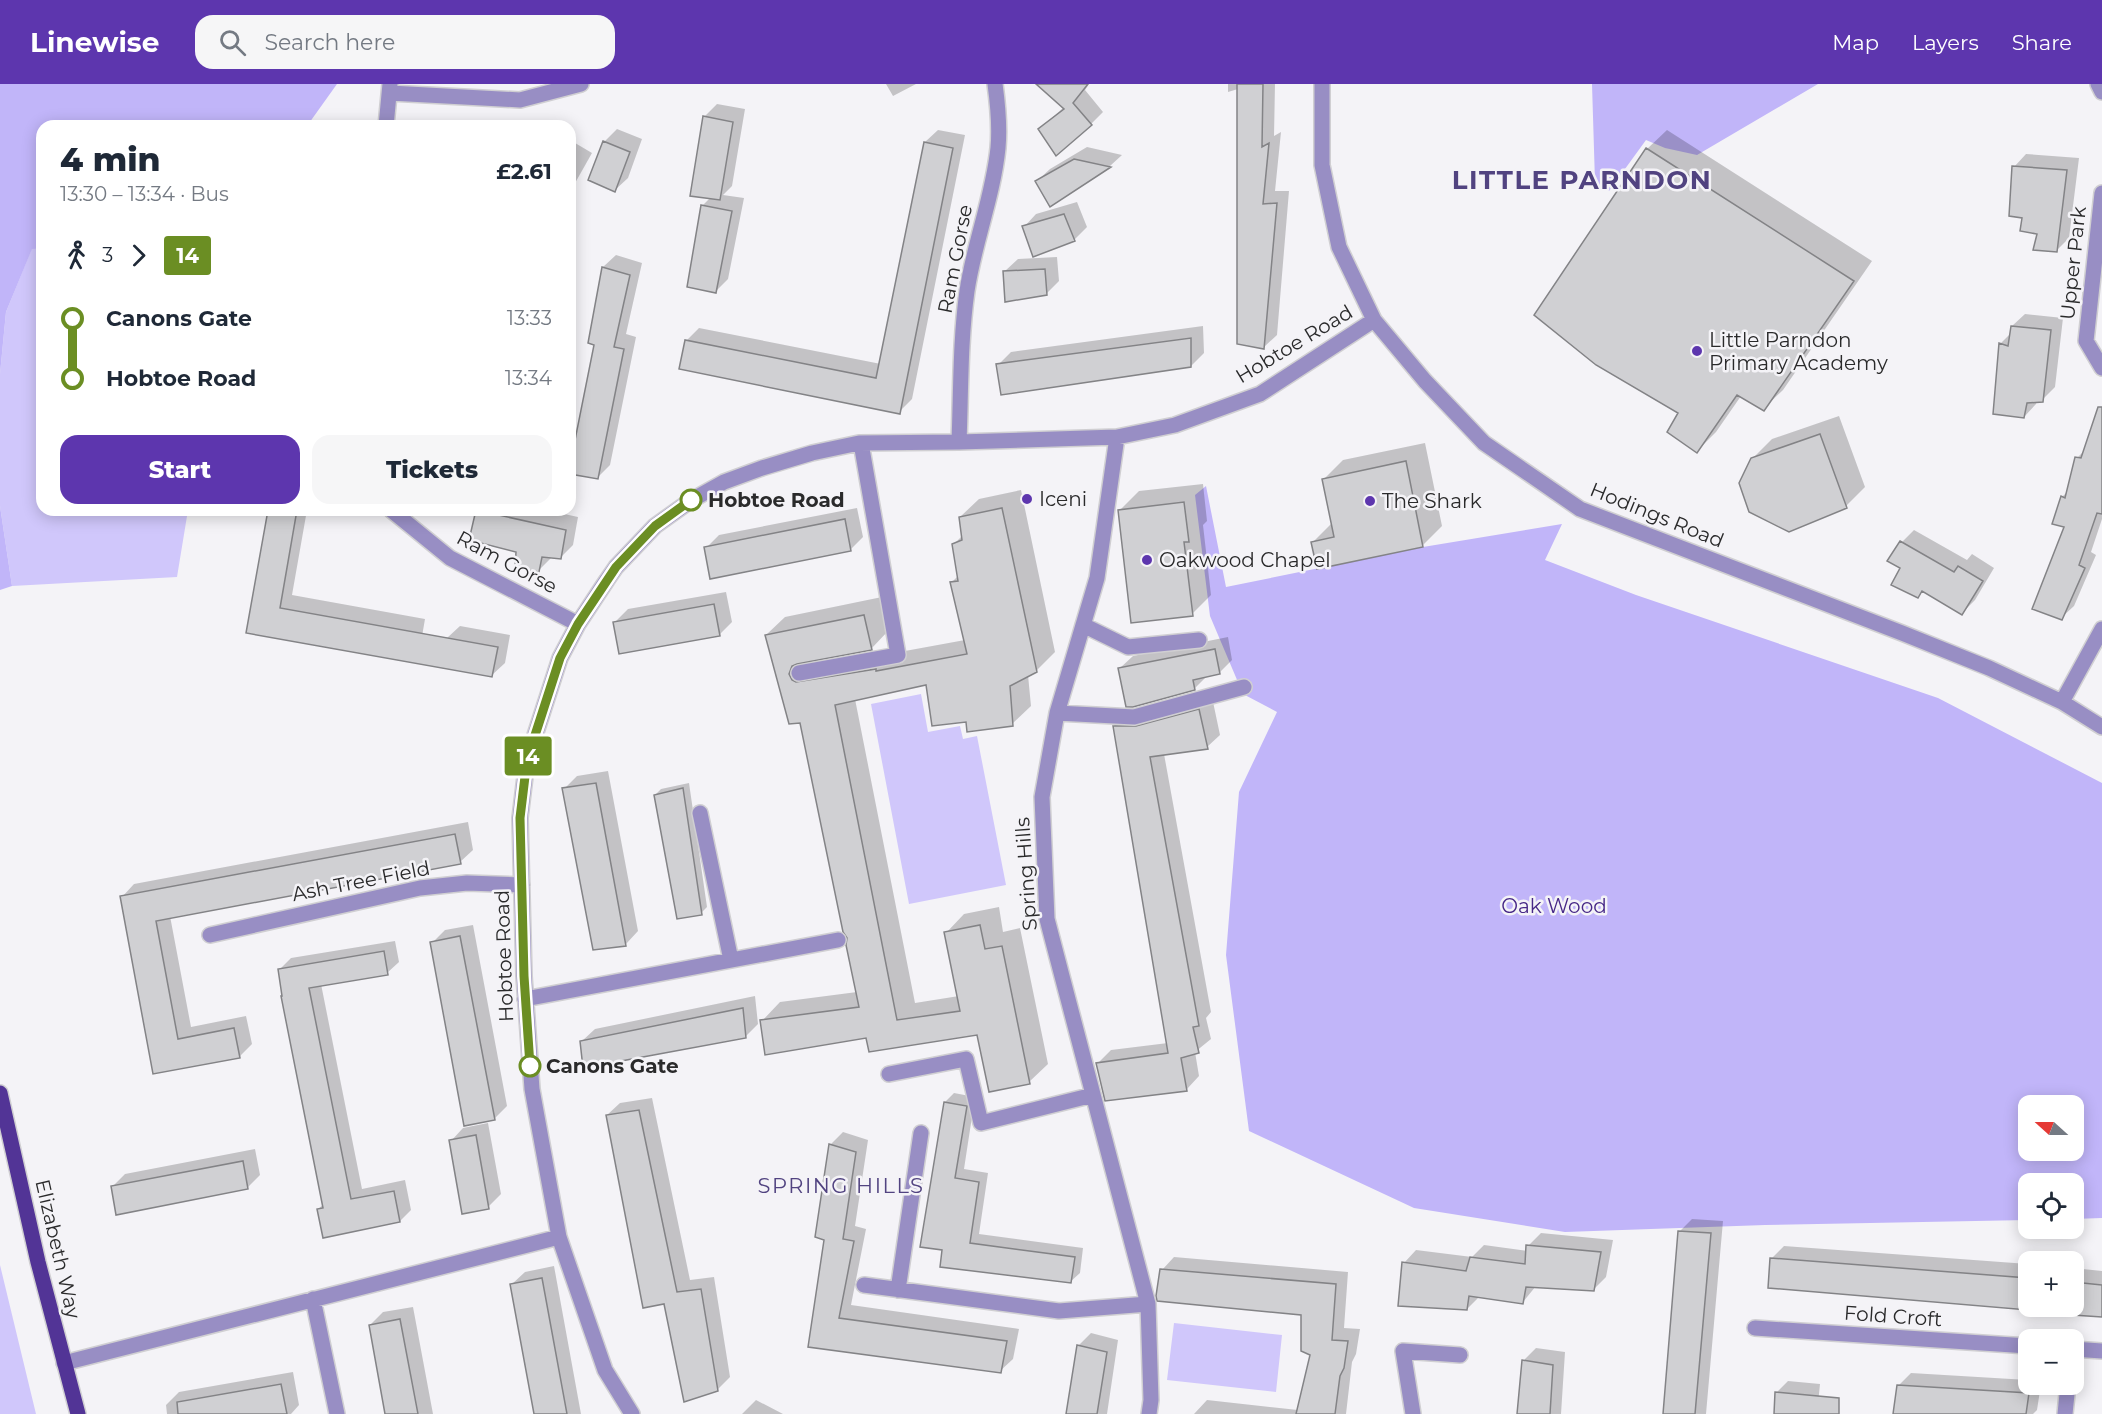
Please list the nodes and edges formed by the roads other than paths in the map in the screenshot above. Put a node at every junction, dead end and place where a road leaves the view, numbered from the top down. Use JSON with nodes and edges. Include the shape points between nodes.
{"nodes":[{"id":1,"x":581,"y":84,"type":"edge"},
{"id":2,"x":995,"y":84,"type":"edge"},
{"id":3,"x":1322,"y":84,"type":"edge"},
{"id":4,"x":2098,"y":84,"type":"edge"},
{"id":5,"x":390,"y":88,"type":"edge"},
{"id":6,"x":2102,"y":92,"type":"edge"},
{"id":7,"x":387,"y":120,"type":"edge"},
{"id":8,"x":2102,"y":193,"type":"edge"},
{"id":9,"x":1374,"y":320,"type":"junction"},
{"id":10,"x":2102,"y":368,"type":"edge"},
{"id":11,"x":1117,"y":437,"type":"junction"},
{"id":12,"x":959,"y":442,"type":"junction"},
{"id":13,"x":861,"y":443,"type":"junction"},
{"id":14,"x":398,"y":516,"type":"edge"},
{"id":15,"x":578,"y":624,"type":"junction"},
{"id":16,"x":1083,"y":625,"type":"junction"},
{"id":17,"x":2102,"y":629,"type":"edge"},
{"id":18,"x":1199,"y":640,"type":"dead end"},
{"id":19,"x":799,"y":673,"type":"dead end"},
{"id":20,"x":1244,"y":687,"type":"dead end"},
{"id":21,"x":2062,"y":702,"type":"junction"},
{"id":22,"x":1057,"y":712,"type":"junction"},
{"id":23,"x":2102,"y":727,"type":"edge"},
{"id":24,"x":700,"y":813,"type":"dead end"},
{"id":25,"x":522,"y":885,"type":"junction"},
{"id":26,"x":210,"y":935,"type":"dead end"},
{"id":27,"x":838,"y":940,"type":"dead end"},
{"id":28,"x":731,"y":960,"type":"junction"},
{"id":29,"x":525,"y":999,"type":"junction"},
{"id":30,"x":889,"y":1074,"type":"dead end"},
{"id":31,"x":0,"y":1093,"type":"edge"},
{"id":32,"x":1093,"y":1095,"type":"junction"},
{"id":33,"x":921,"y":1133,"type":"dead end"},
{"id":34,"x":559,"y":1237,"type":"junction"},
{"id":35,"x":864,"y":1285,"type":"dead end"},
{"id":36,"x":898,"y":1290,"type":"junction"},
{"id":37,"x":313,"y":1299,"type":"junction"},
{"id":38,"x":1148,"y":1304,"type":"junction"},
{"id":39,"x":1755,"y":1328,"type":"dead end"},
{"id":40,"x":2018,"y":1345,"type":"edge"},
{"id":41,"x":2084,"y":1350,"type":"edge"},
{"id":42,"x":2102,"y":1352,"type":"edge"},
{"id":43,"x":1460,"y":1355,"type":"dead end"},
{"id":44,"x":64,"y":1363,"type":"junction"},
{"id":45,"x":2067,"y":1395,"type":"edge"},
{"id":46,"x":78,"y":1414,"type":"edge"},
{"id":47,"x":337,"y":1414,"type":"edge"},
{"id":48,"x":632,"y":1414,"type":"edge"},
{"id":49,"x":1149,"y":1414,"type":"edge"},
{"id":50,"x":1413,"y":1414,"type":"edge"},
{"id":51,"x":2066,"y":1414,"type":"edge"}],
"edges":[{"from":1,"to":5,"type":"street","via":[[520,100]]},
{"from":2,"to":12,"type":"street","name":"Ram Gorse","via":[[998,149],[967,291]]},
{"from":3,"to":9,"type":"street","name":"Hodings Road","via":[[1322,165],[1339,248]]},
{"from":4,"to":6,"type":"street"},
{"from":5,"to":7,"type":"street"},
{"from":8,"to":10,"type":"street","name":"Upper Park","via":[[2086,341]]},
{"from":9,"to":11,"type":"street","name":"Hobtoe Road","via":[[1260,394],[1175,425]]},
{"from":9,"to":21,"type":"street","name":"Hodings Road","via":[[1484,443],[1580,509],[1902,633]]},
{"from":11,"to":12,"type":"street","name":"Hobtoe Road"},
{"from":11,"to":16,"type":"street","name":"Spring Hills","via":[[1097,578]]},
{"from":12,"to":13,"type":"street","name":"Hobtoe Road"},
{"from":13,"to":15,"type":"street","name":"Hobtoe Road","via":[[762,468],[724,482],[690,501],[655,526],[616,567]]},
{"from":13,"to":19,"type":"street","via":[[898,655]]},
{"from":14,"to":15,"type":"street","name":"Ram Gorse","via":[[450,558]]},
{"from":15,"to":25,"type":"street","name":"Hobtoe Road","via":[[560,658],[527,760],[520,818]]},
{"from":16,"to":18,"type":"street","via":[[1128,647]]},
{"from":16,"to":22,"type":"street","name":"Spring Hills"},
{"from":17,"to":21,"type":"street"},
{"from":20,"to":22,"type":"street","via":[[1134,717]]},
{"from":21,"to":23,"type":"street","name":"Hodings Road"},
{"from":22,"to":32,"type":"street","name":"Spring Hills","via":[[1042,797],[1047,919]]},
{"from":24,"to":28,"type":"street"},
{"from":25,"to":26,"type":"street","name":"Ash Tree Field","via":[[467,883],[420,888]]},
{"from":25,"to":29,"type":"street","name":"Hobtoe Road"},
{"from":27,"to":28,"type":"street"},
{"from":28,"to":29,"type":"street"},
{"from":29,"to":34,"type":"street","name":"Hobtoe Road","via":[[531,1089]]},
{"from":30,"to":32,"type":"street","via":[[966,1059],[981,1123]]},
{"from":31,"to":44,"type":"main road","name":"Elizabeth Way"},
{"from":32,"to":38,"type":"street","name":"Spring Hills"},
{"from":33,"to":36,"type":"street"},
{"from":34,"to":37,"type":"street"},
{"from":34,"to":48,"type":"street","name":"Hobtoe Road","via":[[605,1370]]},
{"from":35,"to":36,"type":"street"},
{"from":36,"to":38,"type":"street","via":[[1059,1311]]},
{"from":37,"to":44,"type":"street"},
{"from":37,"to":47,"type":"street"},
{"from":38,"to":49,"type":"street","name":"Spring Hills"},
{"from":39,"to":40,"type":"street","name":"Fold Croft"},
{"from":41,"to":42,"type":"street"},
{"from":43,"to":50,"type":"street","via":[[1403,1351]]},
{"from":44,"to":46,"type":"main road","name":"Elizabeth Way"},
{"from":45,"to":51,"type":"street"}]}
